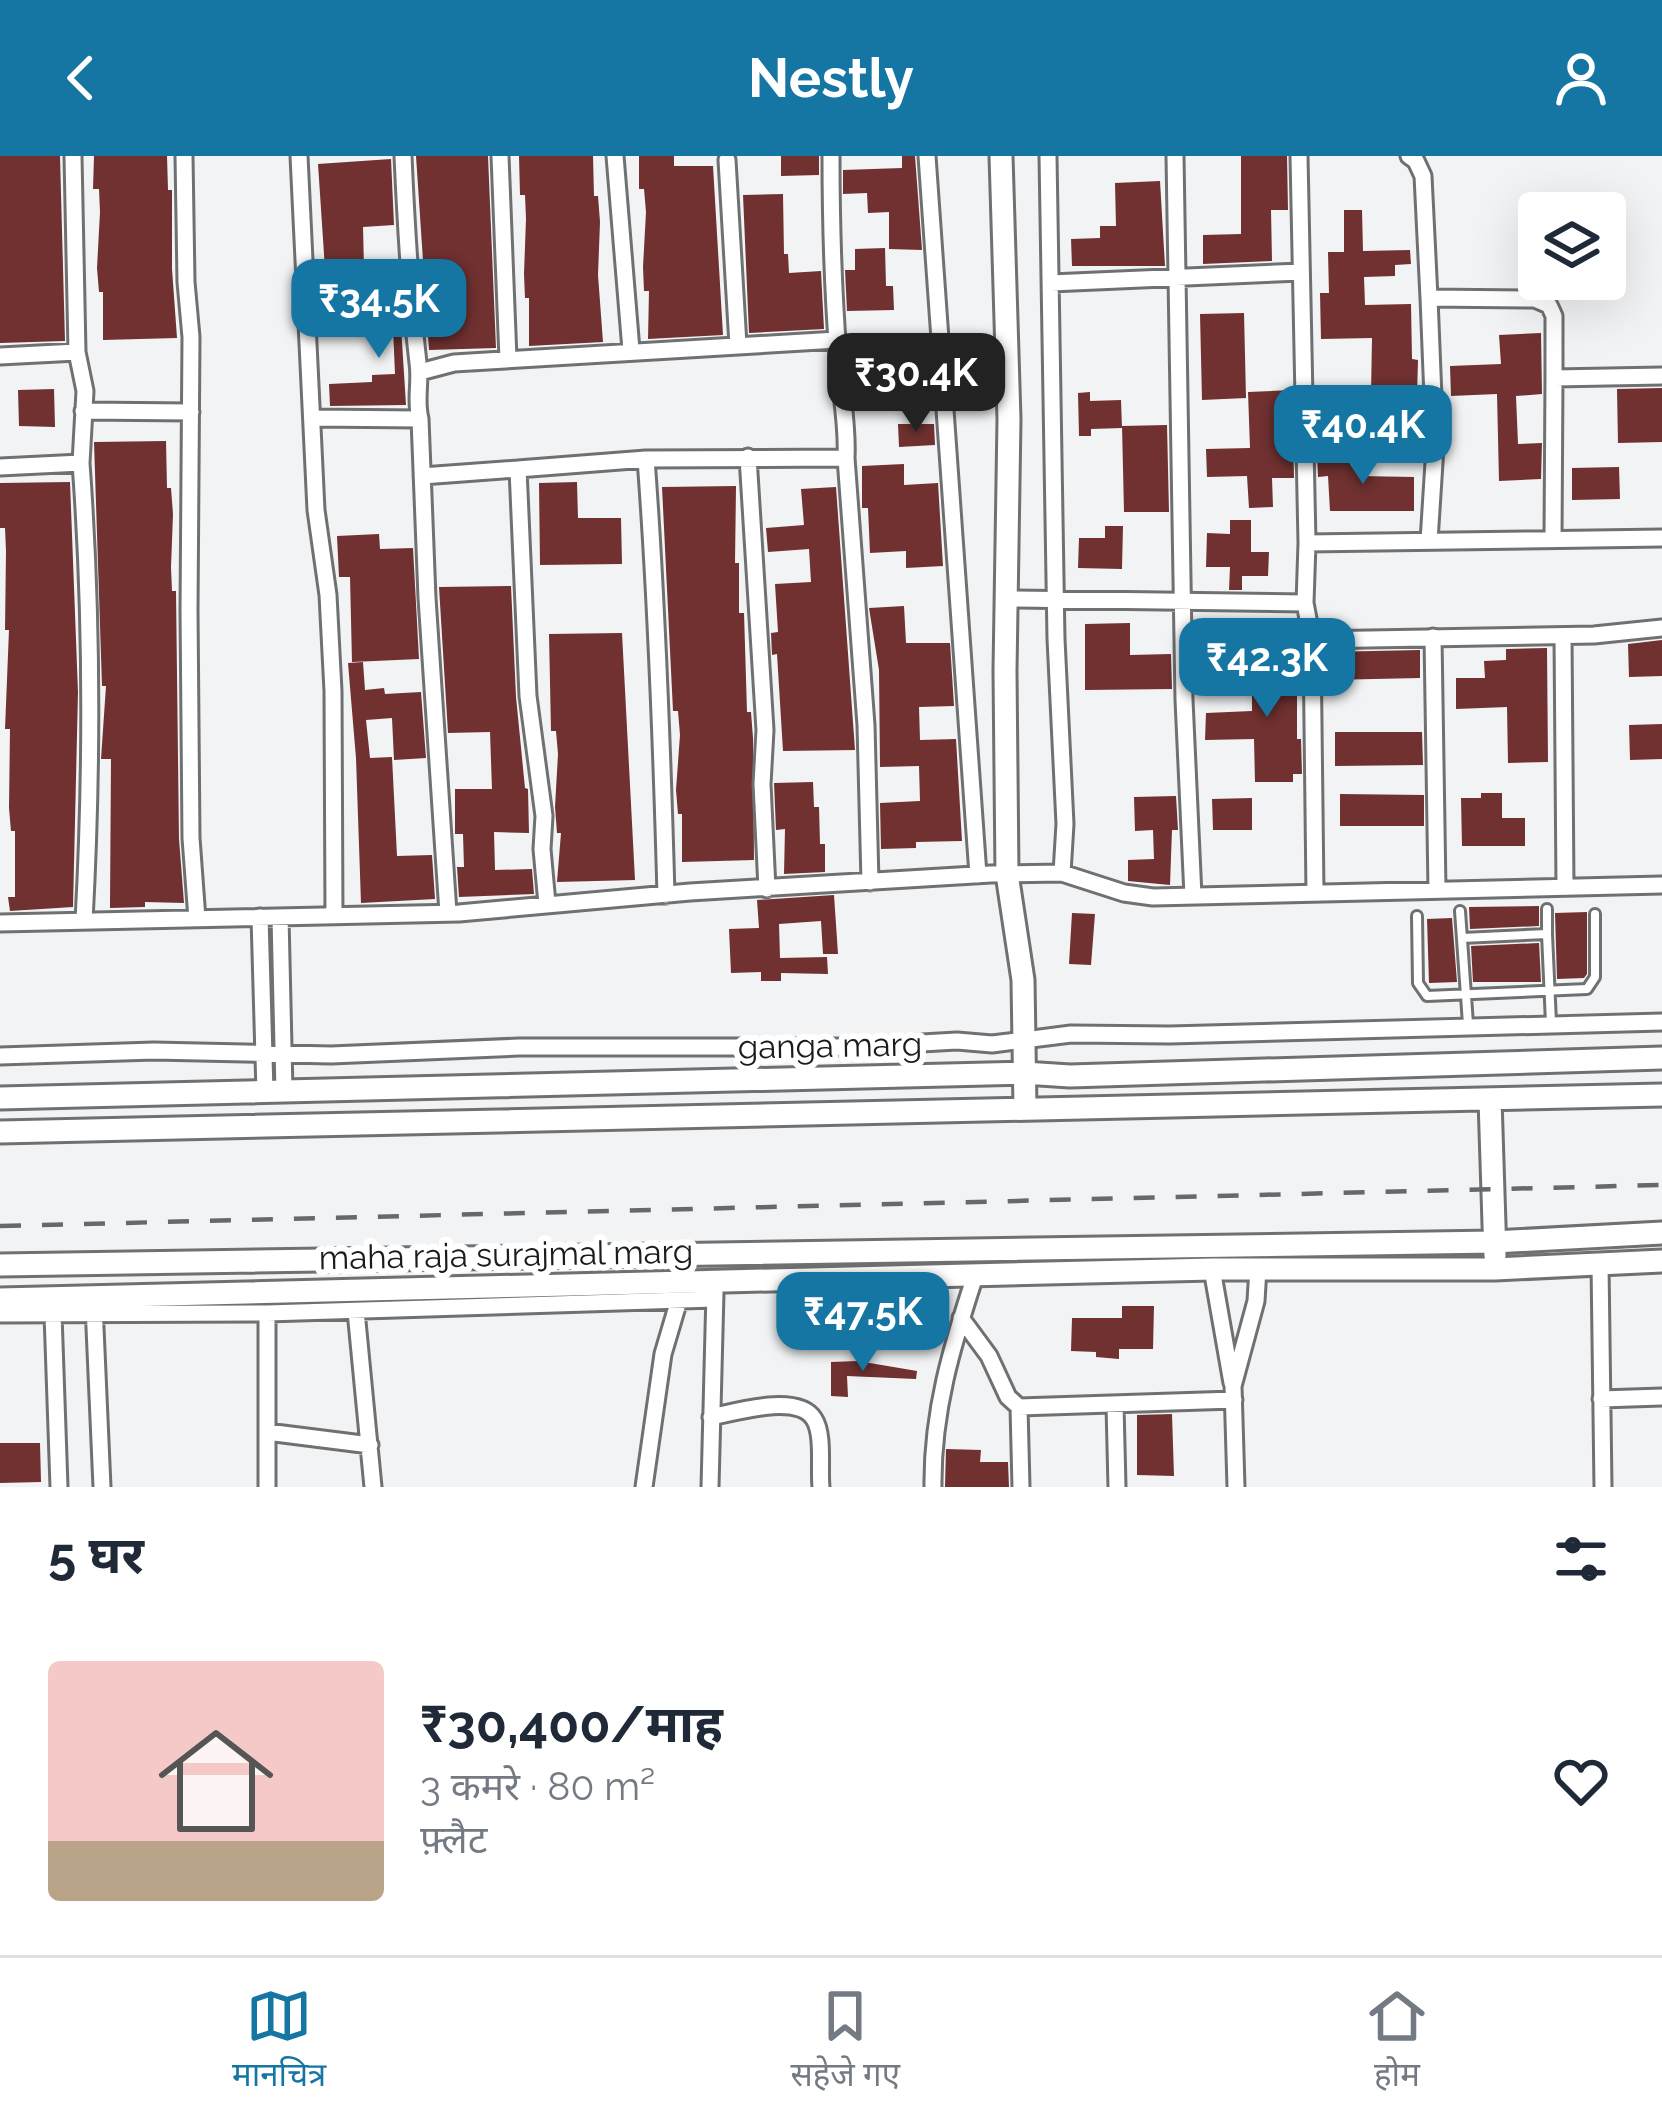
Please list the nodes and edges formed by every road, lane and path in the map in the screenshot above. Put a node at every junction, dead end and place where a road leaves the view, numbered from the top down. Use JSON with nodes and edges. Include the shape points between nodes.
{"nodes":[{"id":1,"x":73,"y":156,"type":"edge"},
{"id":2,"x":184,"y":156,"type":"edge"},
{"id":3,"x":298,"y":156,"type":"edge"},
{"id":4,"x":403,"y":156,"type":"edge"},
{"id":5,"x":500,"y":156,"type":"edge"},
{"id":6,"x":615,"y":156,"type":"edge"},
{"id":7,"x":831,"y":156,"type":"edge"},
{"id":8,"x":927,"y":156,"type":"edge"},
{"id":9,"x":1001,"y":156,"type":"edge"},
{"id":10,"x":1048,"y":156,"type":"edge"},
{"id":11,"x":1175,"y":156,"type":"edge"},
{"id":12,"x":1300,"y":156,"type":"edge"},
{"id":13,"x":1409,"y":156,"type":"edge"},
{"id":14,"x":727,"y":160,"type":"dead end"},
{"id":15,"x":1301,"y":272,"type":"junction"},
{"id":16,"x":1176,"y":277,"type":"junction"},
{"id":17,"x":1051,"y":283,"type":"junction"},
{"id":18,"x":1429,"y":298,"type":"junction"},
{"id":19,"x":837,"y":340,"type":"junction"},
{"id":20,"x":738,"y":344,"type":"junction"},
{"id":21,"x":631,"y":350,"type":"junction"},
{"id":22,"x":77,"y":352,"type":"junction"},
{"id":23,"x":0,"y":356,"type":"edge"},
{"id":24,"x":508,"y":359,"type":"junction"},
{"id":25,"x":419,"y":372,"type":"junction"},
{"id":26,"x":1662,"y":376,"type":"edge"},
{"id":27,"x":1555,"y":378,"type":"junction"},
{"id":28,"x":1009,"y":387,"type":"junction"},
{"id":29,"x":945,"y":388,"type":"junction"},
{"id":30,"x":843,"y":395,"type":"junction"},
{"id":31,"x":83,"y":411,"type":"junction"},
{"id":32,"x":191,"y":412,"type":"junction"},
{"id":33,"x":313,"y":418,"type":"junction"},
{"id":34,"x":420,"y":419,"type":"junction"},
{"id":35,"x":748,"y":457,"type":"junction"},
{"id":36,"x":846,"y":458,"type":"junction"},
{"id":37,"x":646,"y":459,"type":"junction"},
{"id":38,"x":80,"y":463,"type":"junction"},
{"id":39,"x":0,"y":467,"type":"edge"},
{"id":40,"x":518,"y":469,"type":"junction"},
{"id":41,"x":422,"y":476,"type":"junction"},
{"id":42,"x":1662,"y":538,"type":"edge"},
{"id":43,"x":1553,"y":540,"type":"junction"},
{"id":44,"x":1429,"y":541,"type":"junction"},
{"id":45,"x":1306,"y":543,"type":"junction"},
{"id":46,"x":1007,"y":599,"type":"junction"},
{"id":47,"x":1184,"y":599,"type":"junction"},
{"id":48,"x":1056,"y":601,"type":"junction"},
{"id":49,"x":1305,"y":603,"type":"junction"},
{"id":50,"x":1662,"y":628,"type":"edge"},
{"id":51,"x":1563,"y":636,"type":"junction"},
{"id":52,"x":1432,"y":637,"type":"junction"},
{"id":53,"x":1312,"y":640,"type":"junction"},
{"id":54,"x":1062,"y":873,"type":"junction"},
{"id":55,"x":1007,"y":874,"type":"junction"},
{"id":56,"x":978,"y":875,"type":"junction"},
{"id":57,"x":870,"y":882,"type":"junction"},
{"id":58,"x":1662,"y":885,"type":"edge"},
{"id":59,"x":1565,"y":887,"type":"junction"},
{"id":60,"x":767,"y":889,"type":"junction"},
{"id":61,"x":1437,"y":890,"type":"junction"},
{"id":62,"x":1315,"y":893,"type":"junction"},
{"id":63,"x":666,"y":896,"type":"junction"},
{"id":64,"x":1193,"y":896,"type":"junction"},
{"id":65,"x":547,"y":904,"type":"junction"},
{"id":66,"x":1547,"y":909,"type":"dead end"},
{"id":67,"x":1460,"y":911,"type":"dead end"},
{"id":68,"x":448,"y":913,"type":"junction"},
{"id":69,"x":1595,"y":914,"type":"dead end"},
{"id":70,"x":334,"y":916,"type":"junction"},
{"id":71,"x":1417,"y":916,"type":"dead end"},
{"id":72,"x":260,"y":917,"type":"junction"},
{"id":73,"x":280,"y":917,"type":"junction"},
{"id":74,"x":196,"y":919,"type":"junction"},
{"id":75,"x":84,"y":922,"type":"junction"},
{"id":76,"x":0,"y":923,"type":"edge"},
{"id":77,"x":1547,"y":934,"type":"junction"},
{"id":78,"x":1462,"y":938,"type":"junction"},
{"id":79,"x":1550,"y":993,"type":"junction"},
{"id":80,"x":1466,"y":994,"type":"junction"},
{"id":81,"x":1662,"y":1022,"type":"edge"},
{"id":82,"x":1551,"y":1023,"type":"junction"},
{"id":83,"x":1468,"y":1026,"type":"junction"},
{"id":84,"x":1026,"y":1040,"type":"junction"},
{"id":85,"x":284,"y":1052,"type":"junction"},
{"id":86,"x":264,"y":1053,"type":"junction"},
{"id":87,"x":0,"y":1056,"type":"edge"},
{"id":88,"x":1662,"y":1058,"type":"edge"},
{"id":89,"x":1024,"y":1073,"type":"junction"},
{"id":90,"x":274,"y":1091,"type":"junction"},
{"id":91,"x":1662,"y":1095,"type":"edge"},
{"id":92,"x":0,"y":1098,"type":"edge"},
{"id":93,"x":1490,"y":1099,"type":"junction"},
{"id":94,"x":1025,"y":1109,"type":"junction"},
{"id":95,"x":0,"y":1132,"type":"edge"},
{"id":96,"x":1662,"y":1233,"type":"edge"},
{"id":97,"x":1494,"y":1242,"type":"junction"},
{"id":98,"x":715,"y":1253,"type":"junction"},
{"id":99,"x":1662,"y":1261,"type":"edge"},
{"id":100,"x":89,"y":1264,"type":"junction"},
{"id":101,"x":1600,"y":1264,"type":"junction"},
{"id":102,"x":0,"y":1265,"type":"edge"},
{"id":103,"x":1258,"y":1268,"type":"junction"},
{"id":104,"x":1212,"y":1269,"type":"junction"},
{"id":105,"x":1495,"y":1269,"type":"junction"},
{"id":106,"x":975,"y":1276,"type":"junction"},
{"id":107,"x":715,"y":1291,"type":"junction"},
{"id":108,"x":0,"y":1299,"type":"edge"},
{"id":109,"x":680,"y":1300,"type":"junction"},
{"id":110,"x":94,"y":1305,"type":"junction"},
{"id":111,"x":356,"y":1311,"type":"junction"},
{"id":112,"x":267,"y":1313,"type":"junction"},
{"id":113,"x":0,"y":1314,"type":"edge"},
{"id":114,"x":53,"y":1314,"type":"junction"},
{"id":115,"x":962,"y":1318,"type":"junction"},
{"id":116,"x":1233,"y":1393,"type":"junction"},
{"id":117,"x":1662,"y":1397,"type":"edge"},
{"id":118,"x":1601,"y":1399,"type":"junction"},
{"id":119,"x":1115,"y":1405,"type":"junction"},
{"id":120,"x":1018,"y":1407,"type":"junction"},
{"id":121,"x":711,"y":1417,"type":"junction"},
{"id":122,"x":267,"y":1432,"type":"junction"},
{"id":123,"x":370,"y":1445,"type":"junction"},
{"id":124,"x":59,"y":1487,"type":"edge"},
{"id":125,"x":102,"y":1487,"type":"edge"},
{"id":126,"x":267,"y":1487,"type":"edge"},
{"id":127,"x":373,"y":1487,"type":"edge"},
{"id":128,"x":644,"y":1487,"type":"edge"},
{"id":129,"x":710,"y":1487,"type":"edge"},
{"id":130,"x":820,"y":1487,"type":"edge"},
{"id":131,"x":933,"y":1487,"type":"edge"},
{"id":132,"x":1021,"y":1487,"type":"edge"},
{"id":133,"x":1117,"y":1487,"type":"edge"},
{"id":134,"x":1236,"y":1487,"type":"edge"},
{"id":135,"x":1603,"y":1487,"type":"edge"}],
"edges":[{"from":1,"to":22,"type":"street"},
{"from":2,"to":32,"type":"street"},
{"from":3,"to":33,"type":"street"},
{"from":4,"to":25,"type":"street"},
{"from":5,"to":24,"type":"street"},
{"from":6,"to":21,"type":"street"},
{"from":7,"to":19,"type":"street"},
{"from":8,"to":29,"type":"street"},
{"from":9,"to":28,"type":"street"},
{"from":10,"to":17,"type":"street"},
{"from":11,"to":16,"type":"street"},
{"from":12,"to":15,"type":"street"},
{"from":13,"to":18,"type":"street","via":[[1423,176]]},
{"from":14,"to":20,"type":"street"},
{"from":15,"to":16,"type":"street"},
{"from":15,"to":45,"type":"street"},
{"from":16,"to":17,"type":"street"},
{"from":16,"to":47,"type":"street"},
{"from":17,"to":48,"type":"street"},
{"from":18,"to":27,"type":"street","via":[[1550,304]]},
{"from":18,"to":44,"type":"street"},
{"from":19,"to":20,"type":"street"},
{"from":19,"to":30,"type":"street"},
{"from":20,"to":21,"type":"street"},
{"from":21,"to":24,"type":"street"},
{"from":22,"to":23,"type":"street"},
{"from":22,"to":31,"type":"street"},
{"from":24,"to":25,"type":"street"},
{"from":25,"to":34,"type":"street"},
{"from":26,"to":27,"type":"street"},
{"from":27,"to":43,"type":"street"},
{"from":28,"to":29,"type":"street"},
{"from":28,"to":46,"type":"street"},
{"from":29,"to":30,"type":"street"},
{"from":29,"to":56,"type":"street"},
{"from":30,"to":36,"type":"street"},
{"from":31,"to":32,"type":"street"},
{"from":31,"to":38,"type":"street"},
{"from":32,"to":74,"type":"street"},
{"from":33,"to":34,"type":"street"},
{"from":33,"to":70,"type":"street","via":[[333,692]]},
{"from":34,"to":41,"type":"street"},
{"from":35,"to":36,"type":"street"},
{"from":35,"to":37,"type":"street"},
{"from":35,"to":60,"type":"street"},
{"from":36,"to":57,"type":"street"},
{"from":37,"to":40,"type":"street"},
{"from":37,"to":63,"type":"street"},
{"from":38,"to":39,"type":"street"},
{"from":38,"to":75,"type":"street"},
{"from":40,"to":41,"type":"street"},
{"from":40,"to":65,"type":"street"},
{"from":41,"to":68,"type":"street"},
{"from":42,"to":43,"type":"street"},
{"from":43,"to":44,"type":"street"},
{"from":44,"to":45,"type":"street"},
{"from":45,"to":49,"type":"street"},
{"from":46,"to":48,"type":"street"},
{"from":46,"to":55,"type":"street"},
{"from":47,"to":48,"type":"street"},
{"from":47,"to":49,"type":"street"},
{"from":47,"to":64,"type":"street"},
{"from":48,"to":54,"type":"street"},
{"from":49,"to":53,"type":"street"},
{"from":50,"to":51,"type":"street"},
{"from":51,"to":52,"type":"street"},
{"from":51,"to":59,"type":"street"},
{"from":52,"to":53,"type":"street"},
{"from":52,"to":61,"type":"street"},
{"from":53,"to":62,"type":"street"},
{"from":54,"to":55,"type":"street"},
{"from":54,"to":64,"type":"street","via":[[1124,893]]},
{"from":55,"to":56,"type":"street"},
{"from":55,"to":84,"type":"street"},
{"from":56,"to":57,"type":"street"},
{"from":57,"to":60,"type":"street"},
{"from":58,"to":59,"type":"street"},
{"from":59,"to":61,"type":"street"},
{"from":60,"to":63,"type":"street"},
{"from":61,"to":62,"type":"street"},
{"from":62,"to":64,"type":"street"},
{"from":63,"to":65,"type":"street"},
{"from":65,"to":68,"type":"street"},
{"from":66,"to":77,"type":"lane"},
{"from":67,"to":78,"type":"lane"},
{"from":68,"to":70,"type":"street"},
{"from":69,"to":79,"type":"lane","via":[[1593,984]]},
{"from":70,"to":73,"type":"street"},
{"from":71,"to":80,"type":"lane","via":[[1421,991]]},
{"from":72,"to":73,"type":"street"},
{"from":72,"to":74,"type":"street"},
{"from":72,"to":86,"type":"street"},
{"from":73,"to":85,"type":"street"},
{"from":74,"to":75,"type":"street"},
{"from":75,"to":76,"type":"street"},
{"from":77,"to":78,"type":"lane"},
{"from":77,"to":79,"type":"lane"},
{"from":78,"to":80,"type":"lane"},
{"from":79,"to":80,"type":"lane"},
{"from":79,"to":82,"type":"lane"},
{"from":80,"to":83,"type":"lane"},
{"from":81,"to":82,"type":"street"},
{"from":82,"to":83,"type":"street"},
{"from":83,"to":84,"type":"street"},
{"from":84,"to":85,"type":"street"},
{"from":84,"to":89,"type":"street"},
{"from":85,"to":86,"type":"street"},
{"from":85,"to":90,"type":"street"},
{"from":86,"to":87,"type":"street"},
{"from":86,"to":90,"type":"street"},
{"from":88,"to":89,"type":"street","name":"ganga marg"},
{"from":89,"to":90,"type":"street","name":"ganga marg"},
{"from":89,"to":94,"type":"street"},
{"from":90,"to":92,"type":"street","name":"ganga marg"},
{"from":91,"to":93,"type":"street","name":"ganga marg"},
{"from":93,"to":94,"type":"street","name":"ganga marg"},
{"from":93,"to":97,"type":"street"},
{"from":94,"to":95,"type":"street","name":"ganga marg"},
{"from":96,"to":97,"type":"street","name":"maha raja surajmal marg"},
{"from":97,"to":98,"type":"street","name":"maha raja surajmal marg"},
{"from":97,"to":105,"type":"street"},
{"from":98,"to":100,"type":"street","name":"maha raja surajmal marg"},
{"from":98,"to":107,"type":"street"},
{"from":99,"to":101,"type":"street","name":"maha raja surajmal marg"},
{"from":100,"to":102,"type":"street","name":"maha raja surajmal marg"},
{"from":100,"to":110,"type":"street"},
{"from":101,"to":105,"type":"street","name":"maha raja surajmal marg"},
{"from":101,"to":118,"type":"street"},
{"from":103,"to":104,"type":"street","name":"maha raja surajmal marg"},
{"from":103,"to":105,"type":"street","name":"maha raja surajmal marg"},
{"from":103,"to":116,"type":"street"},
{"from":104,"to":106,"type":"street","name":"maha raja surajmal marg"},
{"from":104,"to":116,"type":"street"},
{"from":106,"to":107,"type":"street","name":"maha raja surajmal marg"},
{"from":106,"to":115,"type":"street"},
{"from":107,"to":109,"type":"street"},
{"from":107,"to":110,"type":"street","name":"maha raja surajmal marg"},
{"from":107,"to":121,"type":"street"},
{"from":108,"to":110,"type":"street","name":"maha raja surajmal marg"},
{"from":109,"to":111,"type":"street"},
{"from":109,"to":128,"type":"street","via":[[663,1354]]},
{"from":110,"to":112,"type":"street"},
{"from":110,"to":114,"type":"street"},
{"from":110,"to":125,"type":"street"},
{"from":111,"to":112,"type":"street"},
{"from":111,"to":123,"type":"street"},
{"from":112,"to":122,"type":"street"},
{"from":113,"to":114,"type":"street"},
{"from":114,"to":124,"type":"street"},
{"from":115,"to":120,"type":"street"},
{"from":115,"to":131,"type":"street","via":[[936,1414]]},
{"from":116,"to":119,"type":"street"},
{"from":116,"to":134,"type":"street"},
{"from":117,"to":118,"type":"street"},
{"from":118,"to":135,"type":"street"},
{"from":119,"to":120,"type":"street"},
{"from":119,"to":133,"type":"street"},
{"from":120,"to":132,"type":"street"},
{"from":121,"to":129,"type":"street"},
{"from":121,"to":130,"type":"street","via":[[767,1406],[803,1409],[817,1428]]},
{"from":122,"to":123,"type":"street"},
{"from":122,"to":126,"type":"street"},
{"from":123,"to":127,"type":"street"}]}
